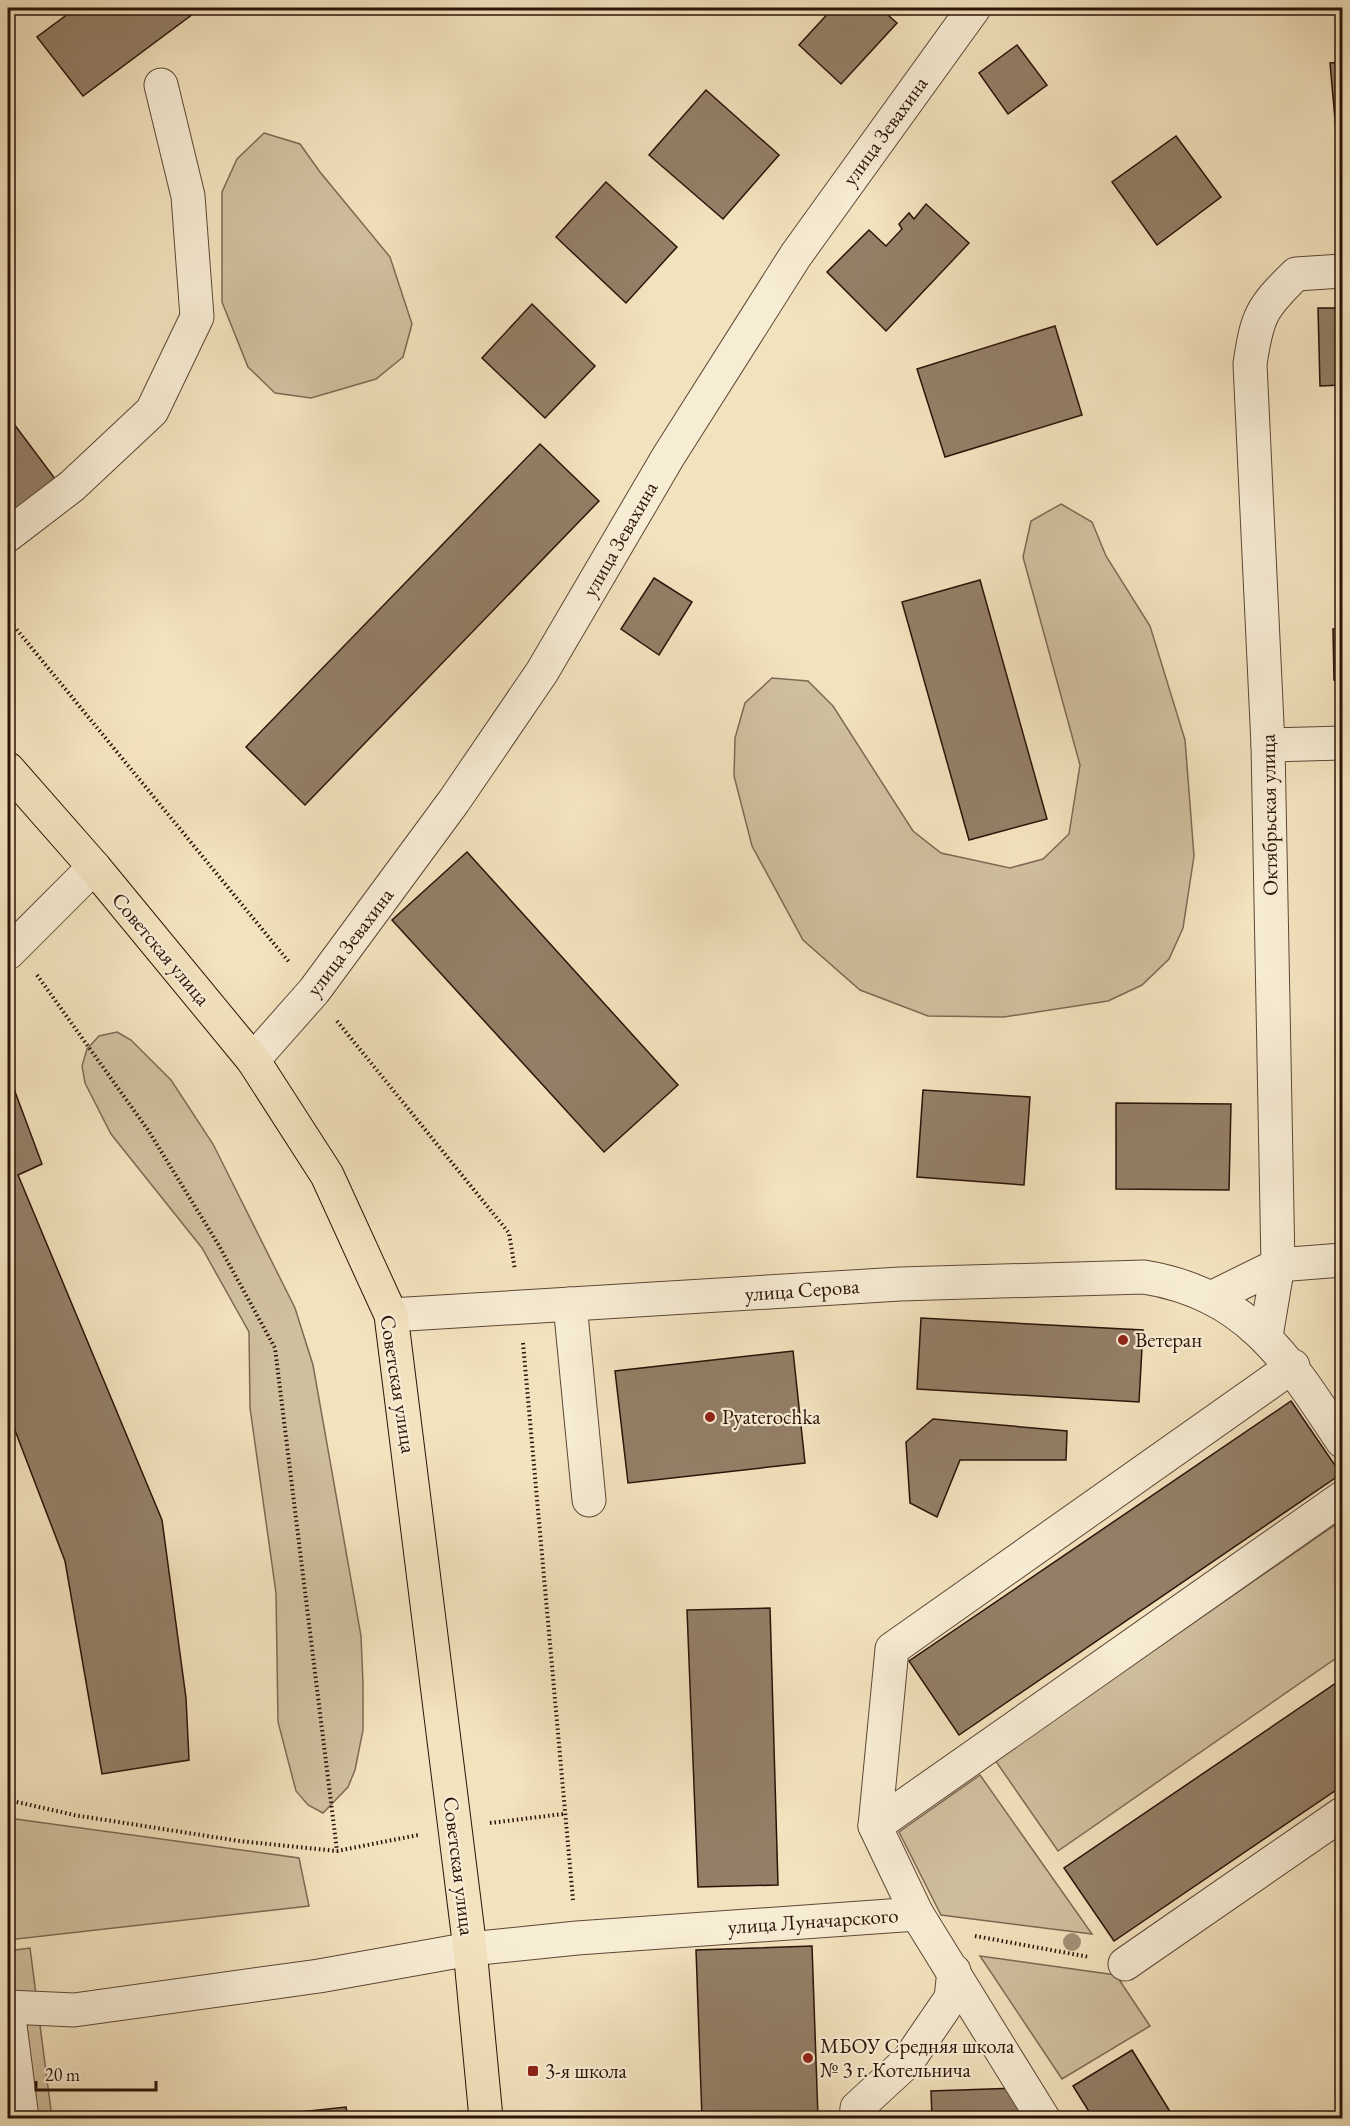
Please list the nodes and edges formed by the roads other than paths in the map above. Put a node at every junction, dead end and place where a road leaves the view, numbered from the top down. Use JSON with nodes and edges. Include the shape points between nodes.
{"nodes":[{"id":1,"x":974,"y":8,"type":"edge"},
{"id":2,"x":161,"y":85,"type":"dead end"},
{"id":3,"x":1342,"y":271,"type":"edge"},
{"id":4,"x":8,"y":535,"type":"edge"},
{"id":5,"x":1342,"y":742,"type":"edge"},
{"id":6,"x":1269,"y":746,"type":"junction"},
{"id":7,"x":8,"y":769,"type":"edge"},
{"id":8,"x":94,"y":867,"type":"junction"},
{"id":9,"x":12,"y":950,"type":"edge"},
{"id":10,"x":253,"y":1060,"type":"junction"},
{"id":11,"x":1342,"y":1260,"type":"edge"},
{"id":12,"x":1278,"y":1265,"type":"junction"},
{"id":13,"x":1210,"y":1298,"type":"junction"},
{"id":14,"x":570,"y":1304,"type":"junction"},
{"id":15,"x":391,"y":1315,"type":"junction"},
{"id":16,"x":1266,"y":1336,"type":"junction"},
{"id":17,"x":1293,"y":1366,"type":"junction"},
{"id":18,"x":1342,"y":1441,"type":"edge"},
{"id":19,"x":1342,"y":1497,"type":"edge"},
{"id":20,"x":589,"y":1500,"type":"dead end"},
{"id":21,"x":1342,"y":1814,"type":"edge"},
{"id":22,"x":875,"y":1826,"type":"junction"},
{"id":23,"x":922,"y":1921,"type":"junction"},
{"id":24,"x":470,"y":1949,"type":"junction"},
{"id":25,"x":1125,"y":1964,"type":"road end"},
{"id":26,"x":954,"y":1971,"type":"junction"},
{"id":27,"x":8,"y":2009,"type":"edge"},
{"id":28,"x":22,"y":2118,"type":"edge"},
{"id":29,"x":486,"y":2118,"type":"edge"},
{"id":30,"x":856,"y":2118,"type":"edge"},
{"id":31,"x":1043,"y":2118,"type":"edge"}],
"edges":[{"from":1,"to":10,"type":"street","name":"улица Зевахина","via":[[796,255],[668,457],[542,672],[454,801],[314,991]]},
{"from":2,"to":4,"type":"street","via":[[188,196],[196,317],[152,411],[72,486]]},
{"from":3,"to":6,"type":"street","name":"Октябрьская улица","via":[[1296,274],[1271,299],[1255,325],[1250,364]]},
{"from":5,"to":6,"type":"street"},
{"from":6,"to":12,"type":"street","name":"Октябрьская улица"},
{"from":7,"to":8,"type":"main road","name":"Советская улица"},
{"from":8,"to":9,"type":"street"},
{"from":8,"to":10,"type":"main road","name":"Советская улица"},
{"from":10,"to":15,"type":"main road","name":"Советская улица","via":[[327,1175]]},
{"from":11,"to":12,"type":"street"},
{"from":12,"to":13,"type":"street"},
{"from":12,"to":16,"type":"street","name":"Октябрьская улица"},
{"from":13,"to":14,"type":"street","name":"улица Серова","via":[[1176,1282],[1144,1277],[900,1284]]},
{"from":13,"to":16,"type":"street"},
{"from":14,"to":15,"type":"street","name":"улица Серова"},
{"from":14,"to":20,"type":"street"},
{"from":15,"to":24,"type":"main road","name":"Советская улица"},
{"from":16,"to":17,"type":"street"},
{"from":17,"to":18,"type":"street"},
{"from":17,"to":22,"type":"street","via":[[892,1649]]},
{"from":19,"to":22,"type":"street"},
{"from":21,"to":25,"type":"street"},
{"from":22,"to":23,"type":"street"},
{"from":23,"to":24,"type":"street","name":"улица Луначарского","via":[[577,1938]]},
{"from":23,"to":26,"type":"street","name":"улица Луначарского"},
{"from":24,"to":27,"type":"street","name":"улица Луначарского","via":[[319,1976],[74,2010]]},
{"from":24,"to":29,"type":"main road","name":"Советская улица"},
{"from":26,"to":30,"type":"street","via":[[951,1998],[908,2061],[857,2108]]},
{"from":26,"to":31,"type":"street","name":"улица Луначарского"},
{"from":27,"to":28,"type":"street"}]}
